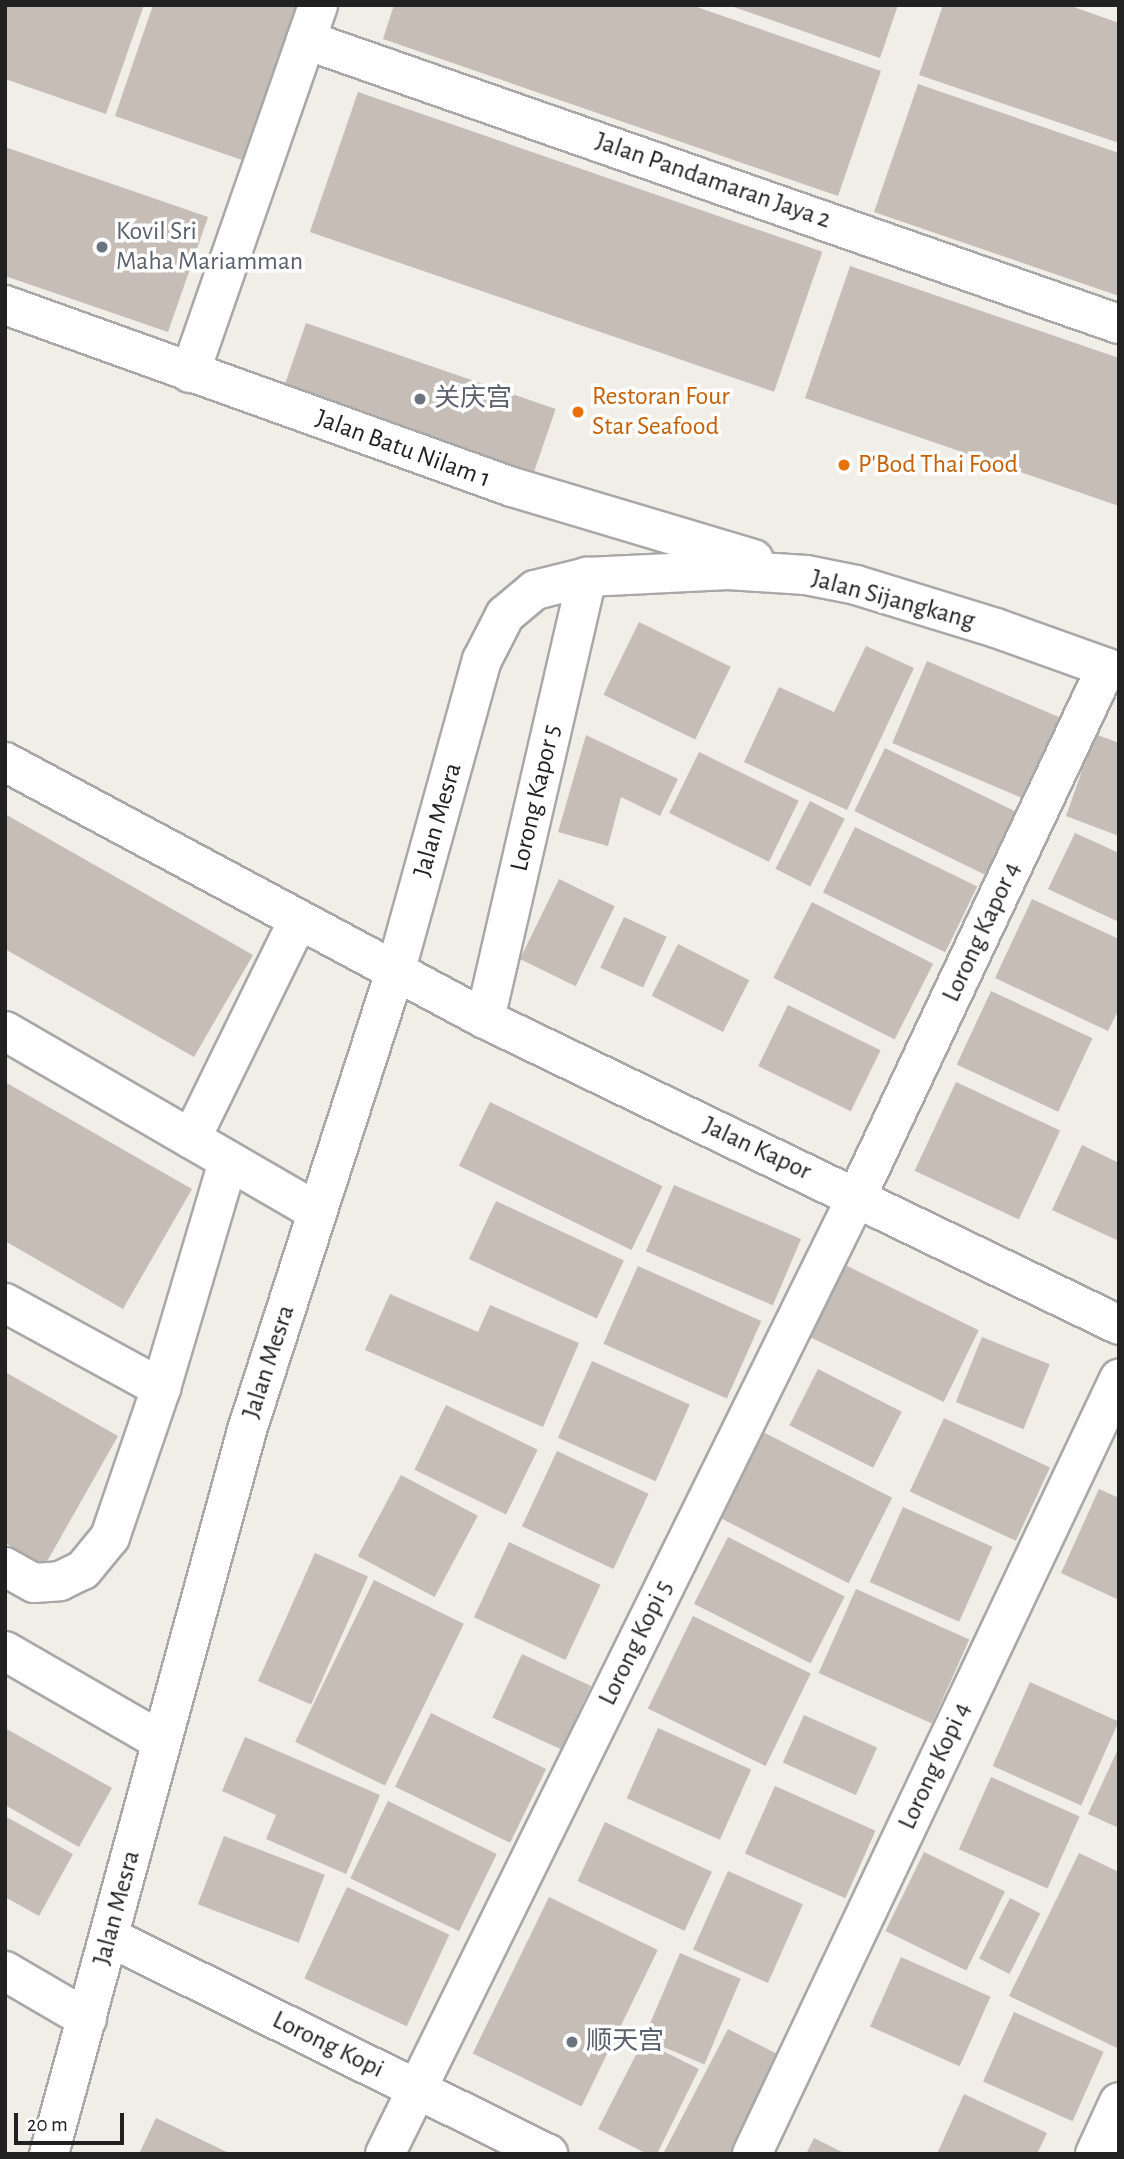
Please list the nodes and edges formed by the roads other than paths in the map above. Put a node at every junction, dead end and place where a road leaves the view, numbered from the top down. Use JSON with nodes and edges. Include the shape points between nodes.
{"nodes":[{"id":1,"x":312,"y":22,"type":"edge"},
{"id":2,"x":5,"y":305,"type":"edge"},
{"id":3,"x":1119,"y":324,"type":"edge"},
{"id":4,"x":190,"y":373,"type":"junction"},
{"id":5,"x":806,"y":575,"type":"junction"},
{"id":6,"x":587,"y":577,"type":"junction"},
{"id":7,"x":535,"y":590,"type":"joint"},
{"id":8,"x":1113,"y":670,"type":"edge"},
{"id":9,"x":5,"y":762,"type":"edge"},
{"id":10,"x":298,"y":921,"type":"junction"},
{"id":11,"x":395,"y":973,"type":"junction"},
{"id":12,"x":485,"y":1019,"type":"junction"},
{"id":13,"x":5,"y":1031,"type":"edge"},
{"id":14,"x":191,"y":1139,"type":"junction"},
{"id":15,"x":228,"y":1162,"type":"junction"},
{"id":16,"x":857,"y":1196,"type":"junction"},
{"id":17,"x":317,"y":1212,"type":"junction"},
{"id":18,"x":5,"y":1303,"type":"edge"},
{"id":19,"x":1119,"y":1325,"type":"edge"},
{"id":20,"x":1119,"y":1379,"type":"edge"},
{"id":21,"x":161,"y":1388,"type":"junction"},
{"id":22,"x":5,"y":1567,"type":"edge"},
{"id":23,"x":5,"y":1651,"type":"edge"},
{"id":24,"x":161,"y":1741,"type":"junction"},
{"id":25,"x":109,"y":1937,"type":"junction"},
{"id":26,"x":5,"y":1971,"type":"edge"},
{"id":27,"x":87,"y":2019,"type":"junction"},
{"id":28,"x":416,"y":2089,"type":"junction"},
{"id":29,"x":1119,"y":2102,"type":"edge"},
{"id":30,"x":49,"y":2154,"type":"edge"},
{"id":31,"x":385,"y":2154,"type":"edge"},
{"id":32,"x":548,"y":2154,"type":"edge"},
{"id":33,"x":752,"y":2154,"type":"edge"},
{"id":34,"x":1095,"y":2154,"type":"edge"}],
"edges":[{"from":1,"to":3,"type":"street","name":"Jalan Pandamaran Jaya 2"},
{"from":1,"to":4,"type":"street"},
{"from":2,"to":4,"type":"street","name":"Jalan Batu Nilam 1"},
{"from":4,"to":5,"type":"street","name":"Jalan Batu Nilam 1","via":[[512,487]]},
{"from":5,"to":6,"type":"street","name":"Jalan Sijangkang","via":[[728,570]]},
{"from":5,"to":8,"type":"street","name":"Jalan Sijangkang","via":[[856,585],[983,624]]},
{"from":6,"to":7,"type":"street","name":"Jalan Sijangkang"},
{"from":6,"to":12,"type":"street","name":"Lorong Kapor 5"},
{"from":7,"to":11,"type":"street","name":"Jalan Mesra","via":[[505,615],[482,660]]},
{"from":8,"to":16,"type":"street","name":"Lorong Kapor 4"},
{"from":9,"to":10,"type":"street","name":"Jalan Kapor"},
{"from":10,"to":11,"type":"street","name":"Jalan Kapor"},
{"from":10,"to":14,"type":"street"},
{"from":11,"to":12,"type":"street","name":"Jalan Kapor"},
{"from":11,"to":17,"type":"street","name":"Jalan Mesra"},
{"from":12,"to":16,"type":"street","name":"Jalan Kapor"},
{"from":13,"to":14,"type":"street"},
{"from":14,"to":15,"type":"street"},
{"from":15,"to":17,"type":"street"},
{"from":15,"to":21,"type":"street"},
{"from":16,"to":19,"type":"street","name":"Jalan Kapor"},
{"from":16,"to":28,"type":"street","name":"Lorong Kopi 5"},
{"from":17,"to":24,"type":"street","name":"Jalan Mesra","via":[[247,1430]]},
{"from":18,"to":21,"type":"street"},
{"from":20,"to":33,"type":"street","name":"Lorong Kopi 4"},
{"from":21,"to":22,"type":"street","via":[[110,1537],[83,1570],[60,1581],[34,1583]]},
{"from":23,"to":24,"type":"street"},
{"from":24,"to":25,"type":"street","name":"Jalan Mesra"},
{"from":25,"to":27,"type":"street","name":"Jalan Mesra"},
{"from":25,"to":28,"type":"street","name":"Lorong Kopi"},
{"from":26,"to":27,"type":"street"},
{"from":27,"to":30,"type":"street","name":"Jalan Mesra"},
{"from":28,"to":31,"type":"street","name":"Lorong Kopi 5"},
{"from":28,"to":32,"type":"street","name":"Lorong Kopi"},
{"from":29,"to":34,"type":"street"}]}
